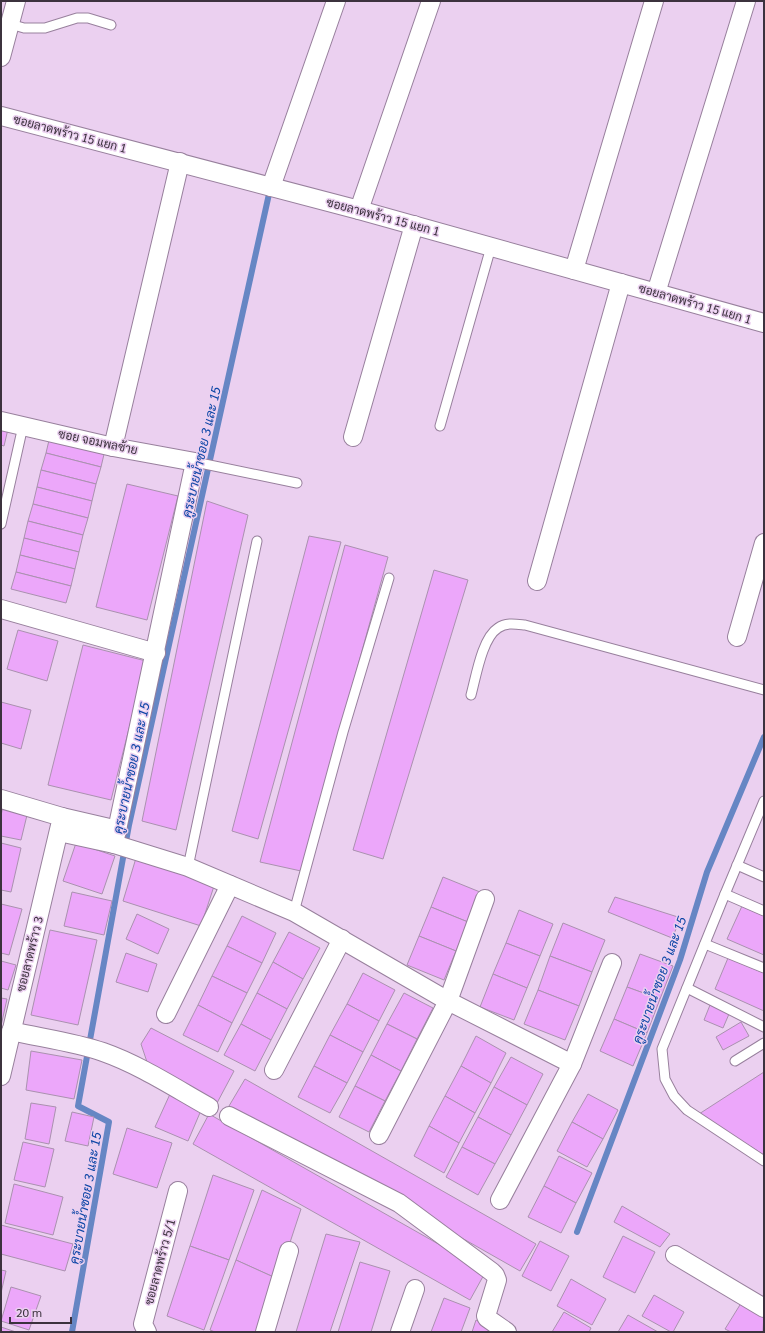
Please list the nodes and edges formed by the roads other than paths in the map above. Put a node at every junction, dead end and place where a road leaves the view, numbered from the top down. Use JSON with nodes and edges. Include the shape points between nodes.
{"nodes":[{"id":1,"x":16,"y":1,"type":"edge"},
{"id":2,"x":336,"y":1,"type":"edge"},
{"id":3,"x":431,"y":1,"type":"edge"},
{"id":4,"x":654,"y":1,"type":"edge"},
{"id":5,"x":746,"y":1,"type":"edge"},
{"id":6,"x":10,"y":24,"type":"junction"},
{"id":7,"x":110,"y":25,"type":"dead end"},
{"id":8,"x":1,"y":57,"type":"edge"},
{"id":9,"x":1,"y":116,"type":"edge"},
{"id":10,"x":180,"y":162,"type":"junction"},
{"id":11,"x":271,"y":187,"type":"junction"},
{"id":12,"x":359,"y":210,"type":"junction"},
{"id":13,"x":414,"y":225,"type":"junction"},
{"id":14,"x":491,"y":247,"type":"junction"},
{"id":15,"x":574,"y":270,"type":"junction"},
{"id":16,"x":621,"y":283,"type":"junction"},
{"id":17,"x":656,"y":293,"type":"junction"},
{"id":18,"x":764,"y":323,"type":"edge"},
{"id":19,"x":1,"y":421,"type":"edge"},
{"id":20,"x":23,"y":426,"type":"junction"},
{"id":21,"x":440,"y":426,"type":"dead end"},
{"id":22,"x":352,"y":437,"type":"dead end"},
{"id":23,"x":113,"y":446,"type":"junction"},
{"id":24,"x":197,"y":463,"type":"junction"},
{"id":25,"x":297,"y":483,"type":"dead end"},
{"id":26,"x":1,"y":524,"type":"edge"},
{"id":27,"x":258,"y":541,"type":"dead end"},
{"id":28,"x":764,"y":543,"type":"edge"},
{"id":29,"x":389,"y":578,"type":"dead end"},
{"id":30,"x":537,"y":581,"type":"dead end"},
{"id":31,"x":1,"y":609,"type":"edge"},
{"id":32,"x":737,"y":636,"type":"dead end"},
{"id":33,"x":156,"y":653,"type":"junction"},
{"id":34,"x":764,"y":690,"type":"edge"},
{"id":35,"x":471,"y":695,"type":"dead end"},
{"id":36,"x":1,"y":799,"type":"edge"},
{"id":37,"x":764,"y":801,"type":"edge"},
{"id":38,"x":60,"y":825,"type":"junction"},
{"id":39,"x":122,"y":843,"type":"junction"},
{"id":40,"x":737,"y":864,"type":"junction"},
{"id":41,"x":188,"y":867,"type":"junction"},
{"id":42,"x":764,"y":877,"type":"edge"},
{"id":43,"x":230,"y":884,"type":"junction"},
{"id":44,"x":725,"y":894,"type":"junction"},
{"id":45,"x":485,"y":899,"type":"dead end"},
{"id":46,"x":764,"y":911,"type":"edge"},
{"id":47,"x":294,"y":912,"type":"junction"},
{"id":48,"x":342,"y":939,"type":"junction"},
{"id":49,"x":704,"y":944,"type":"junction"},
{"id":50,"x":612,"y":963,"type":"dead end"},
{"id":51,"x":764,"y":968,"type":"edge"},
{"id":52,"x":687,"y":988,"type":"junction"},
{"id":53,"x":448,"y":1001,"type":"junction"},
{"id":54,"x":166,"y":1014,"type":"dead end"},
{"id":55,"x":764,"y":1027,"type":"edge"},
{"id":56,"x":11,"y":1031,"type":"junction"},
{"id":57,"x":764,"y":1044,"type":"edge"},
{"id":58,"x":736,"y":1061,"type":"dead end"},
{"id":59,"x":572,"y":1064,"type":"junction"},
{"id":60,"x":274,"y":1070,"type":"dead end"},
{"id":61,"x":1,"y":1076,"type":"edge"},
{"id":62,"x":209,"y":1107,"type":"dead end"},
{"id":63,"x":230,"y":1116,"type":"dead end"},
{"id":64,"x":379,"y":1135,"type":"dead end"},
{"id":65,"x":764,"y":1161,"type":"edge"},
{"id":66,"x":178,"y":1191,"type":"dead end"},
{"id":67,"x":500,"y":1200,"type":"dead end"},
{"id":68,"x":289,"y":1251,"type":"dead end"},
{"id":69,"x":675,"y":1254,"type":"dead end"},
{"id":70,"x":415,"y":1290,"type":"dead end"},
{"id":71,"x":764,"y":1308,"type":"edge"},
{"id":72,"x":147,"y":1332,"type":"edge"},
{"id":73,"x":265,"y":1332,"type":"edge"},
{"id":74,"x":400,"y":1332,"type":"edge"},
{"id":75,"x":507,"y":1332,"type":"edge"}],
"edges":[{"from":1,"to":6,"type":"street"},
{"from":2,"to":11,"type":"street"},
{"from":3,"to":12,"type":"street"},
{"from":4,"to":15,"type":"street"},
{"from":5,"to":17,"type":"street"},
{"from":6,"to":7,"type":"lane","via":[[24,28],[45,28],[77,18],[88,18]]},
{"from":6,"to":8,"type":"street"},
{"from":9,"to":10,"type":"street","name":"ซอยลาดพร้าว 15 แยก 1"},
{"from":10,"to":11,"type":"street","name":"ซอยลาดพร้าว 15 แยก 1"},
{"from":10,"to":23,"type":"street"},
{"from":11,"to":12,"type":"street","name":"ซอยลาดพร้าว 15 แยก 1"},
{"from":12,"to":13,"type":"street","name":"ซอยลาดพร้าว 15 แยก 1"},
{"from":13,"to":14,"type":"street","name":"ซอยลาดพร้าว 15 แยก 1"},
{"from":13,"to":22,"type":"street"},
{"from":14,"to":15,"type":"street","name":"ซอยลาดพร้าว 15 แยก 1"},
{"from":14,"to":21,"type":"lane"},
{"from":15,"to":16,"type":"street","name":"ซอยลาดพร้าว 15 แยก 1"},
{"from":16,"to":17,"type":"street","name":"ซอยลาดพร้าว 15 แยก 1"},
{"from":16,"to":30,"type":"street"},
{"from":17,"to":18,"type":"street","name":"ซอยลาดพร้าว 15 แยก 1"},
{"from":19,"to":20,"type":"street","name":"ซอย จอมพลซ้าย"},
{"from":20,"to":23,"type":"street","name":"ซอย จอมพลซ้าย"},
{"from":20,"to":26,"type":"lane"},
{"from":23,"to":24,"type":"street","name":"ซอย จอมพลซ้าย"},
{"from":24,"to":25,"type":"lane"},
{"from":24,"to":33,"type":"street"},
{"from":27,"to":41,"type":"lane"},
{"from":28,"to":32,"type":"street"},
{"from":29,"to":47,"type":"lane","via":[[343,732]]},
{"from":31,"to":33,"type":"street"},
{"from":33,"to":39,"type":"street"},
{"from":34,"to":35,"type":"lane","via":[[525,625],[509,624],[499,627],[490,634]]},
{"from":36,"to":38,"type":"street"},
{"from":37,"to":40,"type":"lane"},
{"from":38,"to":39,"type":"street"},
{"from":38,"to":56,"type":"street","name":"ซอยลาดพร้าว 3"},
{"from":39,"to":41,"type":"street"},
{"from":40,"to":42,"type":"lane"},
{"from":40,"to":44,"type":"lane"},
{"from":41,"to":43,"type":"street"},
{"from":43,"to":47,"type":"street"},
{"from":43,"to":54,"type":"street"},
{"from":44,"to":46,"type":"lane"},
{"from":44,"to":49,"type":"lane"},
{"from":45,"to":53,"type":"street"},
{"from":47,"to":48,"type":"street"},
{"from":48,"to":53,"type":"street"},
{"from":48,"to":60,"type":"street"},
{"from":49,"to":51,"type":"lane"},
{"from":49,"to":52,"type":"lane"},
{"from":50,"to":59,"type":"street"},
{"from":52,"to":55,"type":"lane"},
{"from":52,"to":65,"type":"lane","via":[[662,1049],[665,1079],[674,1096],[687,1110]]},
{"from":53,"to":59,"type":"street"},
{"from":53,"to":64,"type":"street"},
{"from":56,"to":61,"type":"street","name":"ซอยลาดพร้าว 3"},
{"from":56,"to":62,"type":"street","via":[[103,1052],[138,1067]]},
{"from":57,"to":58,"type":"lane"},
{"from":59,"to":67,"type":"street"},
{"from":63,"to":75,"type":"street","via":[[399,1203],[492,1272],[497,1280],[486,1316]]},
{"from":66,"to":72,"type":"street","name":"ซอยลาดพร้าว 5/1","via":[[143,1324]]},
{"from":68,"to":73,"type":"street"},
{"from":69,"to":71,"type":"street"},
{"from":70,"to":74,"type":"street"}]}
